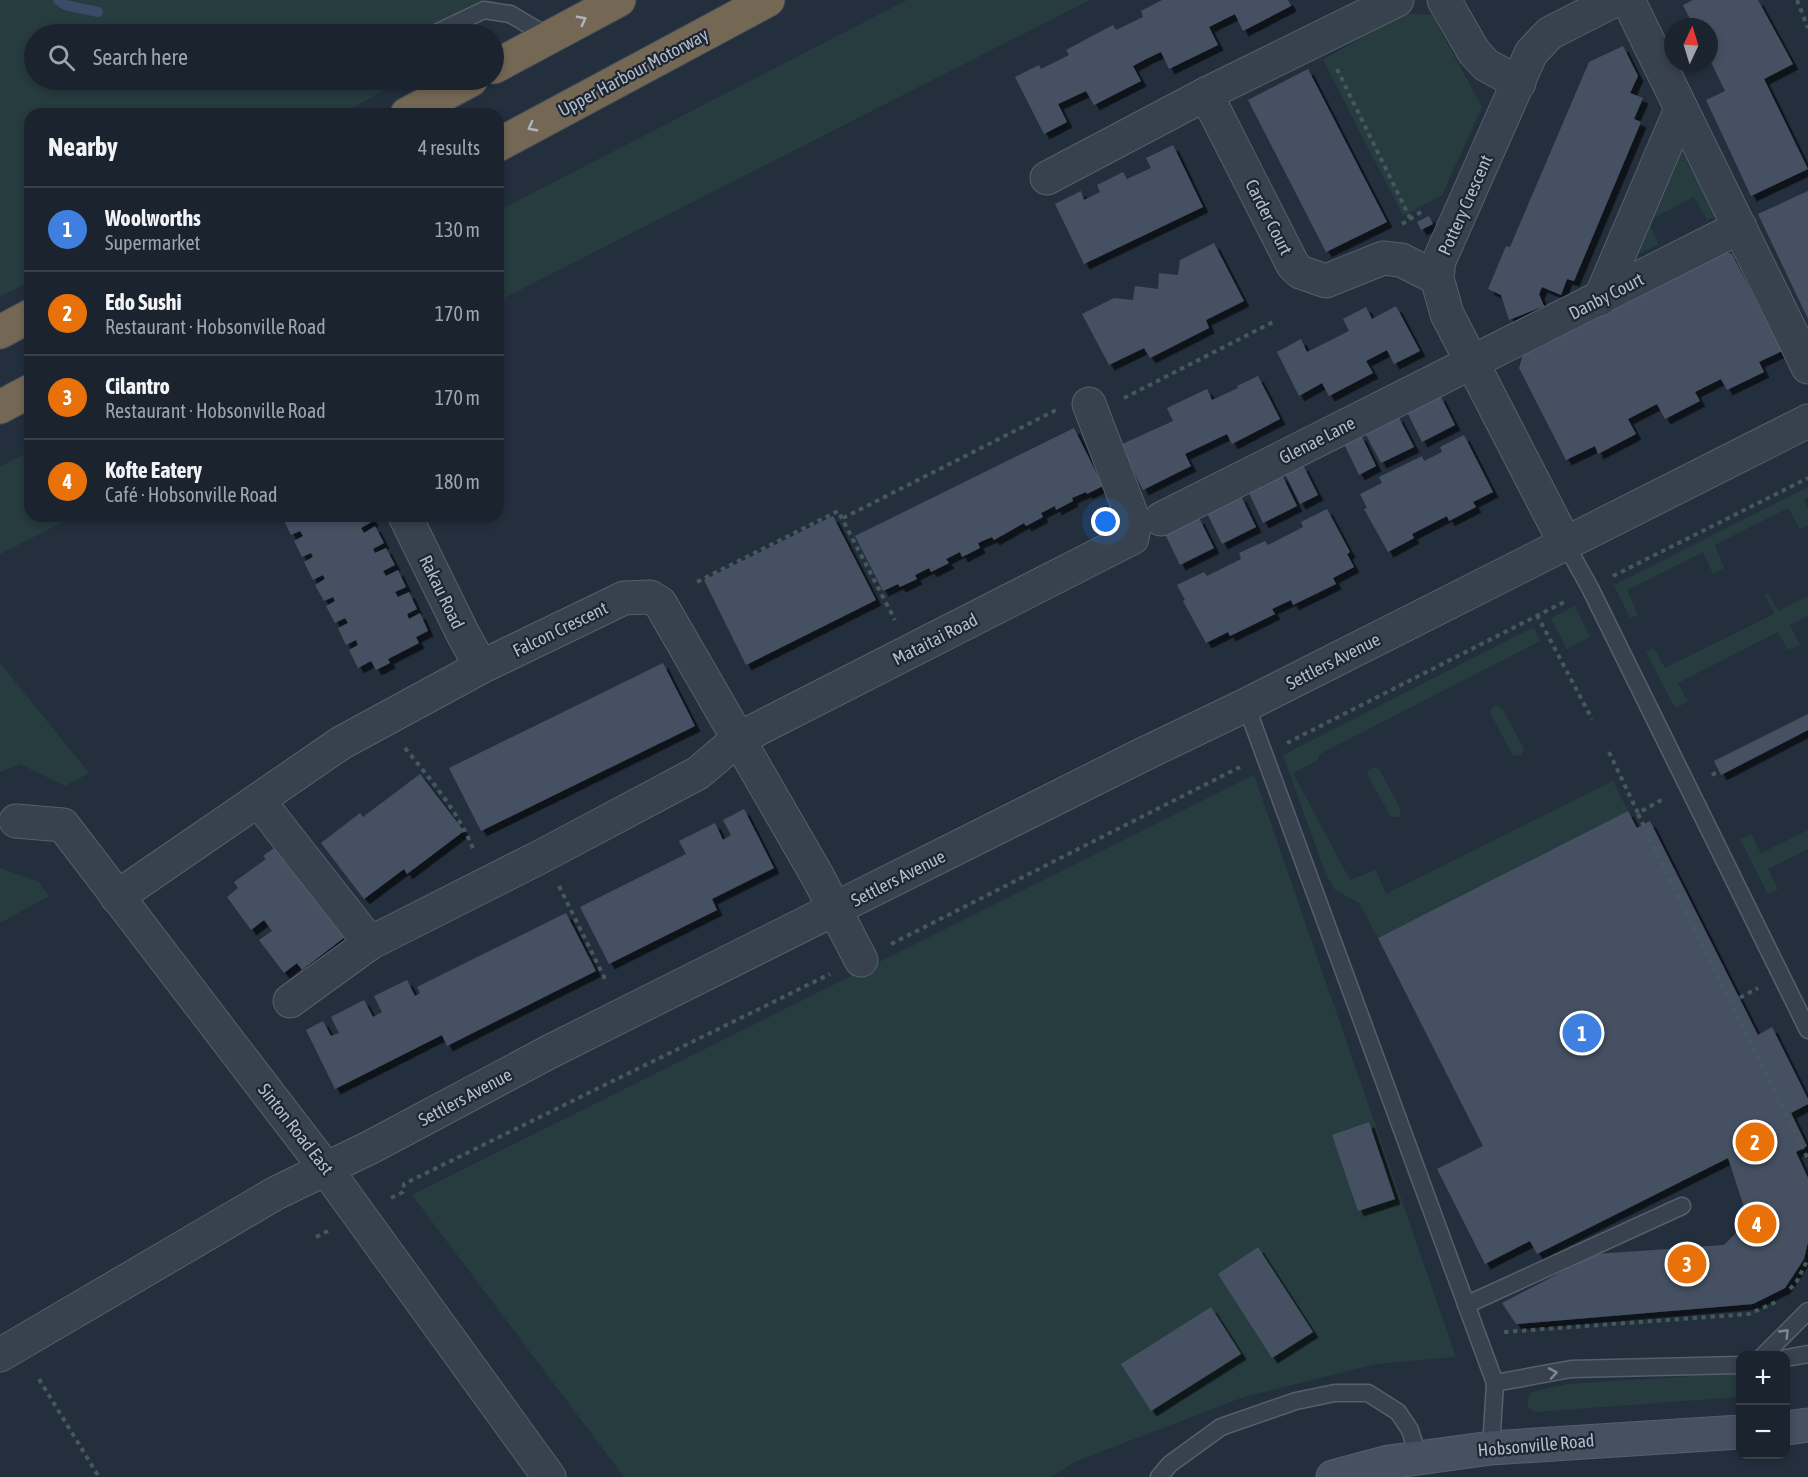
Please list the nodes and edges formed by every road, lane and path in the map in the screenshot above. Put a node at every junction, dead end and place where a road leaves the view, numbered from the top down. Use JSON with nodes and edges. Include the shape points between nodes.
{"nodes":[{"id":1,"x":619,"y":0,"type":"edge"},
{"id":2,"x":768,"y":0,"type":"edge"},
{"id":3,"x":1397,"y":0,"type":"edge"},
{"id":4,"x":1444,"y":0,"type":"edge"},
{"id":5,"x":1614,"y":0,"type":"edge"},
{"id":6,"x":1628,"y":0,"type":"edge"},
{"id":7,"x":1797,"y":0,"type":"edge"},
{"id":8,"x":455,"y":24,"type":"edge"},
{"id":9,"x":1808,"y":28,"type":"edge"},
{"id":10,"x":549,"y":37,"type":"junction"},
{"id":11,"x":1332,"y":60,"type":"dead end"},
{"id":12,"x":504,"y":62,"type":"edge"},
{"id":13,"x":1519,"y":83,"type":"junction"},
{"id":14,"x":452,"y":90,"type":"edge"},
{"id":15,"x":1206,"y":94,"type":"junction"},
{"id":16,"x":417,"y":108,"type":"edge"},
{"id":17,"x":1681,"y":109,"type":"junction"},
{"id":18,"x":504,"y":142,"type":"edge"},
{"id":19,"x":1047,"y":178,"type":"dead end"},
{"id":20,"x":1401,"y":225,"type":"dead end"},
{"id":21,"x":1740,"y":227,"type":"junction"},
{"id":22,"x":1437,"y":278,"type":"junction"},
{"id":23,"x":1600,"y":299,"type":"junction"},
{"id":24,"x":24,"y":319,"type":"edge"},
{"id":25,"x":1273,"y":322,"type":"dead end"},
{"id":26,"x":0,"y":332,"type":"edge"},
{"id":27,"x":1472,"y":362,"type":"junction"},
{"id":28,"x":1808,"y":367,"type":"edge"},
{"id":29,"x":24,"y":394,"type":"edge"},
{"id":30,"x":1092,"y":403,"type":"junction"},
{"id":31,"x":0,"y":406,"type":"edge"},
{"id":32,"x":1808,"y":421,"type":"edge"},
{"id":33,"x":1808,"y":478,"type":"edge"},
{"id":34,"x":843,"y":518,"type":"junction"},
{"id":35,"x":1161,"y":519,"type":"dead end"},
{"id":36,"x":408,"y":522,"type":"edge"},
{"id":37,"x":1565,"y":543,"type":"junction"},
{"id":38,"x":1607,"y":579,"type":"dead end"},
{"id":39,"x":697,"y":582,"type":"dead end"},
{"id":40,"x":1568,"y":600,"type":"dead end"},
{"id":41,"x":1537,"y":615,"type":"junction"},
{"id":42,"x":896,"y":621,"type":"dead end"},
{"id":43,"x":482,"y":667,"type":"junction"},
{"id":44,"x":1246,"y":705,"type":"junction"},
{"id":45,"x":1592,"y":719,"type":"dead end"},
{"id":46,"x":738,"y":739,"type":"junction"},
{"id":47,"x":400,"y":743,"type":"dead end"},
{"id":48,"x":1609,"y":752,"type":"dead end"},
{"id":49,"x":1264,"y":755,"type":"junction"},
{"id":50,"x":1719,"y":771,"type":"dead end"},
{"id":51,"x":1711,"y":776,"type":"dead end"},
{"id":52,"x":1672,"y":794,"type":"dead end"},
{"id":53,"x":258,"y":800,"type":"junction"},
{"id":54,"x":1638,"y":814,"type":"dead end"},
{"id":55,"x":16,"y":821,"type":"dead end"},
{"id":56,"x":544,"y":855,"type":"junction"},
{"id":57,"x":487,"y":882,"type":"junction"},
{"id":58,"x":117,"y":897,"type":"junction"},
{"id":59,"x":834,"y":910,"type":"junction"},
{"id":60,"x":370,"y":943,"type":"junction"},
{"id":61,"x":859,"y":960,"type":"junction"},
{"id":62,"x":607,"y":982,"type":"dead end"},
{"id":63,"x":1766,"y":983,"type":"dead end"},
{"id":64,"x":290,"y":1001,"type":"dead end"},
{"id":65,"x":1732,"y":1002,"type":"junction"},
{"id":66,"x":1806,"y":1025,"type":"edge"},
{"id":67,"x":1807,"y":1156,"type":"edge"},
{"id":68,"x":326,"y":1168,"type":"junction"},
{"id":69,"x":389,"y":1199,"type":"dead end"},
{"id":70,"x":1682,"y":1206,"type":"dead end"},
{"id":71,"x":333,"y":1228,"type":"dead end"},
{"id":72,"x":316,"y":1237,"type":"dead end"},
{"id":73,"x":1808,"y":1259,"type":"edge"},
{"id":74,"x":1786,"y":1293,"type":"dead end"},
{"id":75,"x":1780,"y":1299,"type":"dead end"},
{"id":76,"x":1466,"y":1305,"type":"junction"},
{"id":77,"x":1808,"y":1311,"type":"edge"},
{"id":78,"x":1477,"y":1334,"type":"junction"},
{"id":79,"x":1768,"y":1351,"type":"edge"},
{"id":80,"x":1808,"y":1354,"type":"edge"},
{"id":81,"x":0,"y":1355,"type":"edge"},
{"id":82,"x":1790,"y":1357,"type":"edge"},
{"id":83,"x":1736,"y":1365,"type":"edge"},
{"id":84,"x":39,"y":1379,"type":"dead end"},
{"id":85,"x":1495,"y":1383,"type":"junction"},
{"id":86,"x":1808,"y":1425,"type":"edge"},
{"id":87,"x":1790,"y":1427,"type":"edge"},
{"id":88,"x":1736,"y":1432,"type":"edge"},
{"id":89,"x":1491,"y":1448,"type":"junction"},
{"id":90,"x":1419,"y":1459,"type":"junction"},
{"id":91,"x":99,"y":1477,"type":"edge"},
{"id":92,"x":549,"y":1477,"type":"edge"},
{"id":93,"x":1159,"y":1477,"type":"edge"},
{"id":94,"x":1333,"y":1477,"type":"edge"}],
"edges":[{"from":10,"to":1,"type":"highway","one_way":true},
{"from":2,"to":18,"type":"highway","name":"Upper Harbour Motorway","one_way":true},
{"from":3,"to":15,"type":"street"},
{"from":4,"to":13,"type":"street","via":[[1474,52],[1486,64]]},
{"from":5,"to":13,"type":"street","name":"Pottery Crescent","via":[[1550,33],[1532,53]]},
{"from":6,"to":17,"type":"street"},
{"from":7,"to":9,"type":"path"},
{"from":8,"to":10,"type":"lane","via":[[484,10],[510,14]]},
{"from":10,"to":12,"type":"highway"},
{"from":11,"to":20,"type":"path","via":[[1411,220]]},
{"from":13,"to":22,"type":"street","name":"Pottery Crescent","via":[[1439,261]]},
{"from":14,"to":16,"type":"highway"},
{"from":15,"to":19,"type":"street"},
{"from":15,"to":22,"type":"street","name":"Carder Court","via":[[1300,272],[1326,281],[1383,258],[1401,260]]},
{"from":17,"to":21,"type":"street"},
{"from":17,"to":23,"type":"street"},
{"from":21,"to":23,"type":"street","name":"Danby Court"},
{"from":21,"to":28,"type":"street"},
{"from":22,"to":27,"type":"street","name":"Pottery Crescent","via":[[1447,314]]},
{"from":23,"to":27,"type":"street","name":"Danby Court"},
{"from":24,"to":26,"type":"highway"},
{"from":25,"to":30,"type":"path"},
{"from":27,"to":35,"type":"street","name":"Glenae Lane"},
{"from":27,"to":37,"type":"street","name":"Pottery Crescent"},
{"from":29,"to":31,"type":"highway"},
{"from":30,"to":34,"type":"path"},
{"from":30,"to":46,"type":"street","name":"Mataitai Road","via":[[1130,511],[1132,538]]},
{"from":32,"to":37,"type":"street","name":"Settlers Avenue"},
{"from":33,"to":38,"type":"path"},
{"from":34,"to":39,"type":"path","via":[[838,511]]},
{"from":34,"to":42,"type":"path"},
{"from":36,"to":43,"type":"street","name":"Rakau Road"},
{"from":37,"to":44,"type":"street","name":"Settlers Avenue"},
{"from":37,"to":66,"type":"lane"},
{"from":40,"to":41,"type":"path"},
{"from":41,"to":45,"type":"path"},
{"from":41,"to":49,"type":"path"},
{"from":43,"to":46,"type":"street","name":"Falcon Crescent","via":[[624,598],[650,597],[660,603]]},
{"from":43,"to":53,"type":"street","name":"Falcon Crescent","via":[[341,743]]},
{"from":44,"to":49,"type":"lane"},
{"from":44,"to":59,"type":"street","name":"Settlers Avenue"},
{"from":46,"to":56,"type":"street","name":"Mataitai Road","via":[[698,772]]},
{"from":46,"to":59,"type":"street","name":"Falcon Crescent"},
{"from":47,"to":57,"type":"path","via":[[460,821]]},
{"from":48,"to":52,"type":"path","via":[[1638,813]]},
{"from":49,"to":61,"type":"path"},
{"from":49,"to":76,"type":"lane"},
{"from":50,"to":51,"type":"path"},
{"from":53,"to":58,"type":"street","name":"Falcon Crescent"},
{"from":53,"to":60,"type":"street"},
{"from":54,"to":65,"type":"path"},
{"from":55,"to":58,"type":"street","name":"Sinton Road East","via":[[63,825]]},
{"from":56,"to":57,"type":"street","name":"Mataitai Road"},
{"from":56,"to":62,"type":"path"},
{"from":57,"to":60,"type":"street","name":"Mataitai Road"},
{"from":58,"to":68,"type":"street","name":"Sinton Road East"},
{"from":59,"to":61,"type":"street","name":"Falcon Crescent"},
{"from":59,"to":68,"type":"street","name":"Settlers Avenue"},
{"from":60,"to":64,"type":"street","name":"Mataitai Road"},
{"from":61,"to":69,"type":"path","via":[[404,1184],[403,1192]]},
{"from":63,"to":65,"type":"path"},
{"from":65,"to":67,"type":"path"},
{"from":68,"to":81,"type":"street","name":"Settlers Avenue","via":[[276,1193]]},
{"from":68,"to":92,"type":"street","name":"Sinton Road East"},
{"from":70,"to":76,"type":"lane"},
{"from":71,"to":72,"type":"path"},
{"from":73,"to":74,"type":"path"},
{"from":75,"to":78,"type":"path","via":[[1749,1314]]},
{"from":76,"to":78,"type":"lane"},
{"from":79,"to":77,"type":"lane","one_way":true},
{"from":78,"to":85,"type":"lane"},
{"from":80,"to":82,"type":"lane"},
{"from":85,"to":83,"type":"lane","one_way":true,"via":[[1571,1370]]},
{"from":84,"to":91,"type":"path"},
{"from":85,"to":89,"type":"lane"},
{"from":86,"to":87,"type":"main road"},
{"from":88,"to":89,"type":"main road","name":"Hobsonville Road"},
{"from":89,"to":90,"type":"main road","name":"Hobsonville Road"},
{"from":90,"to":93,"type":"lane","via":[[1410,1430],[1398,1412],[1368,1393],[1335,1393],[1296,1401],[1221,1426],[1170,1464]]},
{"from":90,"to":94,"type":"main road","name":"Hobsonville Road","via":[[1389,1462]]}]}
